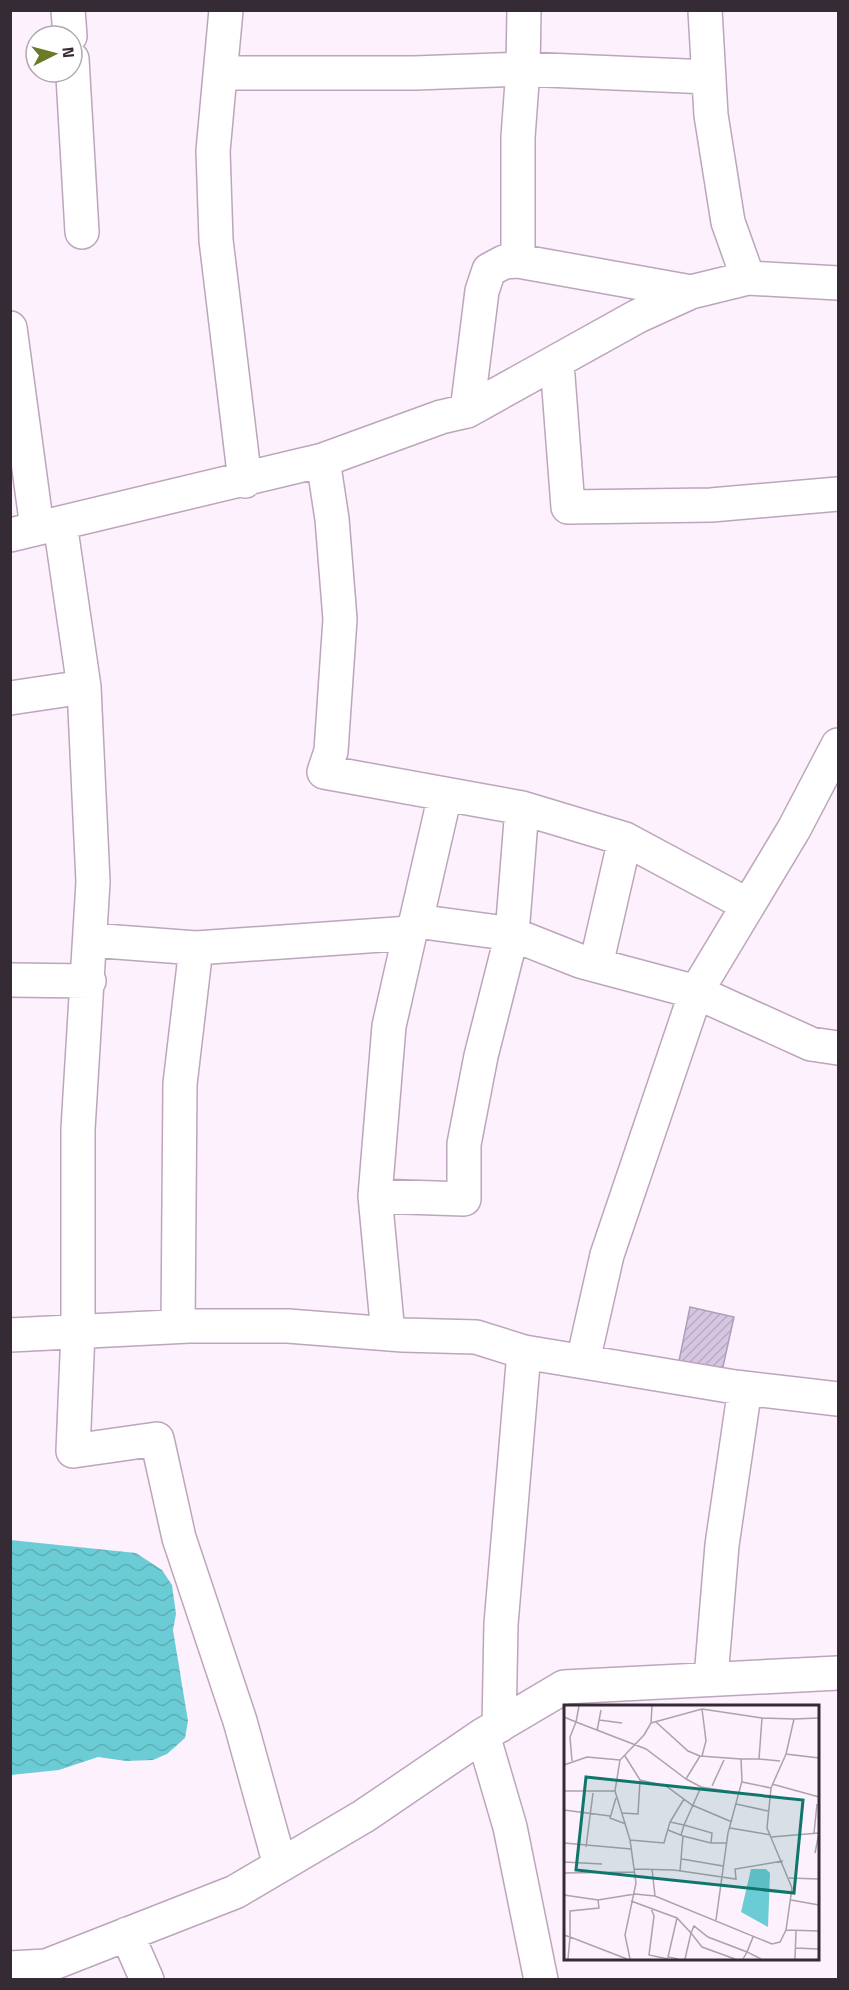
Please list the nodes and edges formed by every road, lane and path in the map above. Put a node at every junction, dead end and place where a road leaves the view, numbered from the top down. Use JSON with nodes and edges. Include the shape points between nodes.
{"nodes":[{"id":1,"x":226,"y":10,"type":"edge"},
{"id":2,"x":524,"y":10,"type":"edge"},
{"id":3,"x":705,"y":10,"type":"edge"},
{"id":4,"x":523,"y":69,"type":"junction"},
{"id":5,"x":221,"y":73,"type":"junction"},
{"id":6,"x":709,"y":77,"type":"junction"},
{"id":7,"x":73,"y":84,"type":"edge"},
{"id":8,"x":82,"y":232,"type":"dead end"},
{"id":9,"x":518,"y":261,"type":"junction"},
{"id":10,"x":748,"y":278,"type":"junction"},
{"id":11,"x":838,"y":283,"type":"edge"},
{"id":12,"x":691,"y":292,"type":"junction"},
{"id":13,"x":10,"y":328,"type":"edge"},
{"id":14,"x":558,"y":363,"type":"junction"},
{"id":15,"x":467,"y":411,"type":"junction"},
{"id":16,"x":323,"y":460,"type":"junction"},
{"id":17,"x":245,"y":481,"type":"junction"},
{"id":18,"x":838,"y":494,"type":"edge"},
{"id":19,"x":36,"y":529,"type":"edge"},
{"id":20,"x":84,"y":687,"type":"junction"},
{"id":21,"x":10,"y":698,"type":"edge"},
{"id":22,"x":838,"y":745,"type":"edge"},
{"id":23,"x":445,"y":795,"type":"junction"},
{"id":24,"x":522,"y":808,"type":"junction"},
{"id":25,"x":625,"y":839,"type":"junction"},
{"id":26,"x":747,"y":904,"type":"junction"},
{"id":27,"x":413,"y":927,"type":"junction"},
{"id":28,"x":512,"y":934,"type":"junction"},
{"id":29,"x":90,"y":940,"type":"junction"},
{"id":30,"x":195,"y":948,"type":"junction"},
{"id":31,"x":596,"y":965,"type":"junction"},
{"id":32,"x":10,"y":980,"type":"edge"},
{"id":33,"x":89,"y":981,"type":"junction"},
{"id":34,"x":696,"y":992,"type":"junction"},
{"id":35,"x":838,"y":1048,"type":"edge"},
{"id":36,"x":375,"y":1196,"type":"junction"},
{"id":37,"x":178,"y":1326,"type":"junction"},
{"id":38,"x":78,"y":1332,"type":"junction"},
{"id":39,"x":388,"y":1334,"type":"junction"},
{"id":40,"x":10,"y":1335,"type":"edge"},
{"id":41,"x":524,"y":1352,"type":"junction"},
{"id":42,"x":583,"y":1361,"type":"junction"},
{"id":43,"x":745,"y":1388,"type":"junction"},
{"id":44,"x":838,"y":1399,"type":"edge"},
{"id":45,"x":838,"y":1672,"type":"edge"},
{"id":46,"x":711,"y":1678,"type":"junction"},
{"id":47,"x":491,"y":1730,"type":"junction"},
{"id":48,"x":280,"y":1865,"type":"junction"},
{"id":49,"x":127,"y":1934,"type":"junction"},
{"id":50,"x":10,"y":1968,"type":"edge"},
{"id":51,"x":147,"y":1980,"type":"edge"},
{"id":52,"x":541,"y":1980,"type":"edge"}],
"edges":[{"from":1,"to":5,"type":"street"},
{"from":2,"to":4,"type":"street"},
{"from":3,"to":6,"type":"street"},
{"from":4,"to":5,"type":"street"},
{"from":4,"to":6,"type":"street"},
{"from":4,"to":9,"type":"street","via":[[518,137]]},
{"from":5,"to":17,"type":"street","via":[[213,151],[216,240]]},
{"from":6,"to":10,"type":"street","via":[[711,116],[728,222]]},
{"from":7,"to":8,"type":"street"},
{"from":9,"to":12,"type":"street"},
{"from":9,"to":15,"type":"street","via":[[504,262],[489,270],[482,291]]},
{"from":10,"to":11,"type":"street"},
{"from":10,"to":12,"type":"street"},
{"from":12,"to":14,"type":"street","via":[[638,316]]},
{"from":13,"to":19,"type":"street"},
{"from":14,"to":15,"type":"street"},
{"from":14,"to":18,"type":"street","via":[[568,507],[711,505]]},
{"from":15,"to":16,"type":"street"},
{"from":16,"to":17,"type":"street"},
{"from":16,"to":23,"type":"street","via":[[340,619],[331,752],[324,772]]},
{"from":17,"to":19,"type":"street"},
{"from":19,"to":20,"type":"street"},
{"from":20,"to":21,"type":"street"},
{"from":20,"to":29,"type":"street","via":[[93,882]]},
{"from":22,"to":26,"type":"street","via":[[794,829]]},
{"from":23,"to":24,"type":"street"},
{"from":23,"to":27,"type":"street"},
{"from":24,"to":25,"type":"street"},
{"from":24,"to":28,"type":"street"},
{"from":25,"to":26,"type":"street"},
{"from":25,"to":31,"type":"street"},
{"from":26,"to":34,"type":"street"},
{"from":27,"to":28,"type":"street"},
{"from":27,"to":30,"type":"street"},
{"from":27,"to":36,"type":"street","via":[[389,1026]]},
{"from":28,"to":31,"type":"street"},
{"from":28,"to":36,"type":"street","via":[[466,1133],[464,1199]]},
{"from":29,"to":30,"type":"street"},
{"from":29,"to":33,"type":"street"},
{"from":30,"to":37,"type":"street","via":[[180,1084]]},
{"from":31,"to":34,"type":"street"},
{"from":32,"to":33,"type":"street"},
{"from":33,"to":38,"type":"street","via":[[78,1129]]},
{"from":34,"to":35,"type":"street","via":[[811,1044]]},
{"from":34,"to":42,"type":"street","via":[[608,1255]]},
{"from":36,"to":39,"type":"street"},
{"from":37,"to":38,"type":"street"},
{"from":37,"to":39,"type":"street","via":[[288,1326]]},
{"from":38,"to":40,"type":"street"},
{"from":38,"to":48,"type":"street","via":[[73,1451],[157,1439],[179,1538],[240,1720]]},
{"from":39,"to":41,"type":"street","via":[[476,1337]]},
{"from":41,"to":42,"type":"street"},
{"from":41,"to":47,"type":"street"},
{"from":42,"to":43,"type":"street"},
{"from":43,"to":44,"type":"street"},
{"from":43,"to":46,"type":"street","via":[[722,1545]]},
{"from":45,"to":46,"type":"street"},
{"from":46,"to":47,"type":"street","via":[[564,1687]]},
{"from":47,"to":48,"type":"street","via":[[364,1816]]},
{"from":47,"to":52,"type":"street"},
{"from":48,"to":49,"type":"street","via":[[235,1892]]},
{"from":49,"to":50,"type":"street","via":[[46,1966]]},
{"from":49,"to":51,"type":"street"}]}
